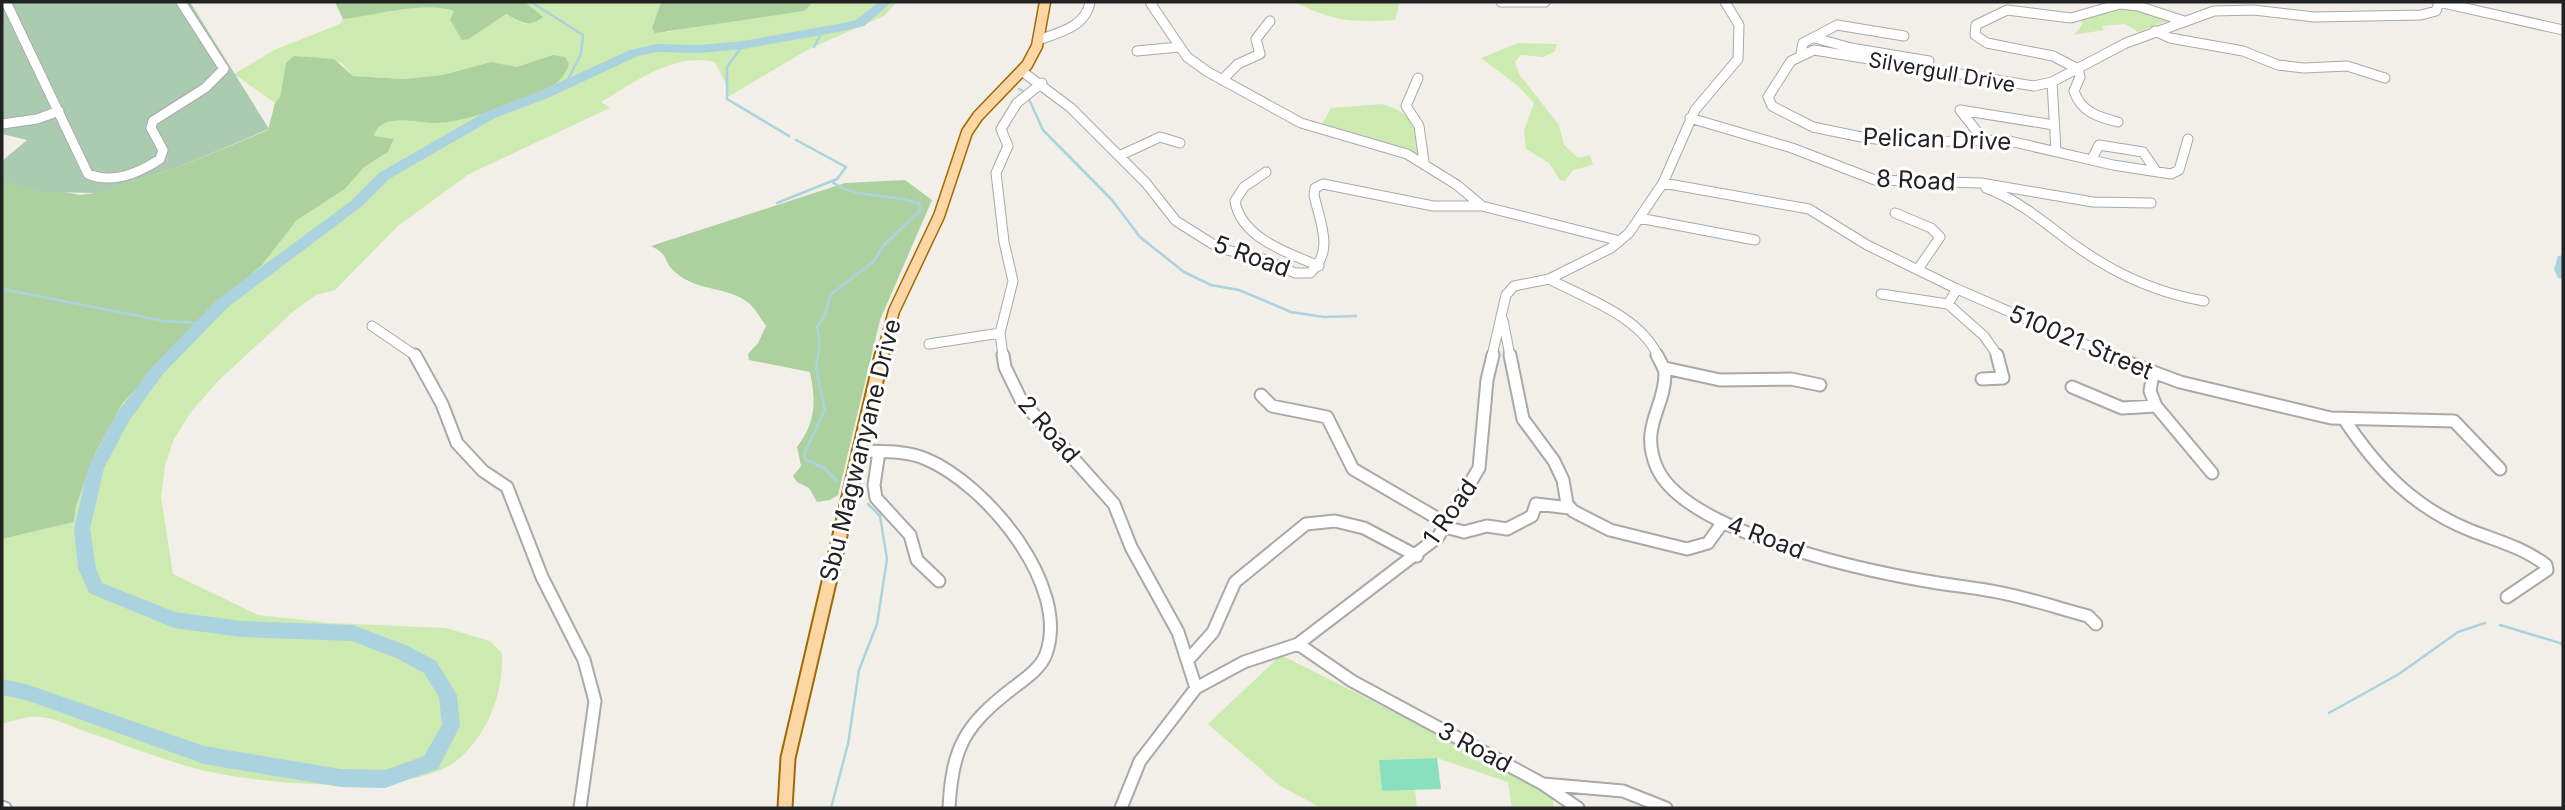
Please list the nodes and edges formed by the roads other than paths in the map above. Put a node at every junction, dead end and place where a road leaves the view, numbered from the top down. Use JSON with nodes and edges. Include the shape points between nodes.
{"nodes":[{"id":1,"x":6,"y":2,"type":"edge"},
{"id":2,"x":181,"y":2,"type":"edge"},
{"id":3,"x":1045,"y":2,"type":"edge"},
{"id":4,"x":1090,"y":2,"type":"edge"},
{"id":5,"x":1501,"y":2,"type":"edge"},
{"id":6,"x":1545,"y":2,"type":"edge"},
{"id":7,"x":1725,"y":2,"type":"edge"},
{"id":8,"x":2262,"y":2,"type":"edge"},
{"id":9,"x":2439,"y":2,"type":"edge"},
{"id":10,"x":1151,"y":4,"type":"dead end"},
{"id":11,"x":2270,"y":11,"type":"junction"},
{"id":12,"x":1270,"y":21,"type":"dead end"},
{"id":13,"x":2184,"y":21,"type":"junction"},
{"id":14,"x":2563,"y":30,"type":"edge"},
{"id":15,"x":2155,"y":31,"type":"junction"},
{"id":16,"x":1904,"y":36,"type":"dead end"},
{"id":17,"x":1815,"y":38,"type":"junction"},
{"id":18,"x":1038,"y":40,"type":"junction"},
{"id":19,"x":1180,"y":47,"type":"junction"},
{"id":20,"x":1137,"y":51,"type":"dead end"},
{"id":21,"x":1801,"y":53,"type":"junction"},
{"id":22,"x":1929,"y":61,"type":"dead end"},
{"id":23,"x":2078,"y":69,"type":"junction"},
{"id":24,"x":1023,"y":72,"type":"junction"},
{"id":25,"x":1418,"y":78,"type":"dead end"},
{"id":26,"x":2385,"y":78,"type":"dead end"},
{"id":27,"x":1222,"y":80,"type":"junction"},
{"id":28,"x":2052,"y":82,"type":"junction"},
{"id":29,"x":1042,"y":83,"type":"junction"},
{"id":30,"x":59,"y":111,"type":"junction"},
{"id":31,"x":1690,"y":118,"type":"junction"},
{"id":32,"x":2118,"y":122,"type":"dead end"},
{"id":33,"x":2,"y":124,"type":"edge"},
{"id":34,"x":2054,"y":125,"type":"junction"},
{"id":35,"x":1982,"y":138,"type":"junction"},
{"id":36,"x":2188,"y":139,"type":"dead end"},
{"id":37,"x":1180,"y":144,"type":"dead end"},
{"id":38,"x":2056,"y":150,"type":"junction"},
{"id":39,"x":1119,"y":156,"type":"junction"},
{"id":40,"x":2092,"y":159,"type":"junction"},
{"id":41,"x":1424,"y":162,"type":"junction"},
{"id":42,"x":2156,"y":171,"type":"junction"},
{"id":43,"x":1266,"y":172,"type":"dead end"},
{"id":44,"x":1663,"y":183,"type":"junction"},
{"id":45,"x":1970,"y":183,"type":"junction"},
{"id":46,"x":2151,"y":203,"type":"dead end"},
{"id":47,"x":1482,"y":206,"type":"junction"},
{"id":48,"x":1895,"y":213,"type":"dead end"},
{"id":49,"x":1639,"y":218,"type":"junction"},
{"id":50,"x":1755,"y":240,"type":"dead end"},
{"id":51,"x":1620,"y":241,"type":"junction"},
{"id":52,"x":1319,"y":265,"type":"junction"},
{"id":53,"x":1918,"y":269,"type":"junction"},
{"id":54,"x":1549,"y":279,"type":"junction"},
{"id":55,"x":1957,"y":289,"type":"junction"},
{"id":56,"x":1881,"y":294,"type":"dead end"},
{"id":57,"x":2204,"y":301,"type":"dead end"},
{"id":58,"x":1948,"y":304,"type":"junction"},
{"id":59,"x":1502,"y":317,"type":"junction"},
{"id":60,"x":372,"y":326,"type":"dead end"},
{"id":61,"x":1000,"y":333,"type":"junction"},
{"id":62,"x":929,"y":344,"type":"dead end"},
{"id":63,"x":1665,"y":368,"type":"junction"},
{"id":64,"x":2153,"y":373,"type":"junction"},
{"id":65,"x":1982,"y":379,"type":"dead end"},
{"id":66,"x":1821,"y":385,"type":"dead end"},
{"id":67,"x":2072,"y":387,"type":"dead end"},
{"id":68,"x":1261,"y":395,"type":"dead end"},
{"id":69,"x":2156,"y":406,"type":"junction"},
{"id":70,"x":2344,"y":419,"type":"junction"},
{"id":71,"x":858,"y":451,"type":"junction"},
{"id":72,"x":879,"y":452,"type":"junction"},
{"id":73,"x":2500,"y":469,"type":"dead end"},
{"id":74,"x":2212,"y":474,"type":"dead end"},
{"id":75,"x":1570,"y":508,"type":"junction"},
{"id":76,"x":1723,"y":522,"type":"junction"},
{"id":77,"x":1446,"y":526,"type":"junction"},
{"id":78,"x":1417,"y":556,"type":"junction"},
{"id":79,"x":939,"y":581,"type":"dead end"},
{"id":80,"x":2507,"y":597,"type":"dead end"},
{"id":81,"x":2096,"y":624,"type":"dead end"},
{"id":82,"x":1298,"y":644,"type":"junction"},
{"id":83,"x":1188,"y":660,"type":"junction"},
{"id":84,"x":1196,"y":688,"type":"junction"},
{"id":85,"x":1543,"y":784,"type":"junction"},
{"id":86,"x":580,"y":808,"type":"edge"},
{"id":87,"x":785,"y":808,"type":"edge"},
{"id":88,"x":950,"y":808,"type":"edge"},
{"id":89,"x":1121,"y":808,"type":"edge"},
{"id":90,"x":1578,"y":808,"type":"edge"},
{"id":91,"x":1667,"y":808,"type":"edge"}],
"edges":[{"from":1,"to":30,"type":"street"},
{"from":2,"to":30,"type":"street","via":[[224,69],[205,88],[153,121],[151,128],[163,150],[160,159],[116,177],[91,176]]},
{"from":3,"to":18,"type":"main road","name":"Sbu Magwanyane Drive"},
{"from":4,"to":18,"type":"street","via":[[1078,23]]},
{"from":5,"to":6,"type":"street"},
{"from":7,"to":31,"type":"street","name":"1 Road","via":[[1739,25],[1738,59]]},
{"from":8,"to":11,"type":"street"},
{"from":9,"to":11,"type":"street","name":"Silvergull Drive","via":[[2436,11],[2421,15],[2314,17]]},
{"from":9,"to":14,"type":"street"},
{"from":10,"to":19,"type":"street"},
{"from":11,"to":13,"type":"street","name":"Silvergull Drive","via":[[2214,11]]},
{"from":12,"to":27,"type":"street","via":[[1256,39],[1260,54],[1238,64]]},
{"from":13,"to":15,"type":"street","name":"Silvergull Drive"},
{"from":13,"to":23,"type":"street","via":[[2120,4],[2071,18],[2007,10],[1973,30],[1987,43],[2053,56]]},
{"from":15,"to":23,"type":"street","name":"Silvergull Drive"},
{"from":15,"to":26,"type":"street","via":[[2170,38],[2243,51],[2278,65],[2347,66]]},
{"from":16,"to":17,"type":"street","via":[[1837,25]]},
{"from":17,"to":21,"type":"street","via":[[1803,43]]},
{"from":17,"to":22,"type":"street"},
{"from":18,"to":24,"type":"main road","name":"Sbu Magwanyane Drive"},
{"from":19,"to":20,"type":"street"},
{"from":19,"to":27,"type":"street","via":[[1193,62]]},
{"from":21,"to":28,"type":"street","name":"Silvergull Drive","via":[[1831,52],[2026,86]]},
{"from":21,"to":35,"type":"street","name":"Pelican Drive","via":[[1789,61],[1768,99],[1772,106],[1803,123],[1883,141]]},
{"from":23,"to":28,"type":"street","name":"Silvergull Drive"},
{"from":23,"to":32,"type":"street","via":[[2081,77],[2074,91],[2080,106],[2094,116]]},
{"from":24,"to":29,"type":"street","name":"5 Road"},
{"from":24,"to":71,"type":"main road","name":"Sbu Magwanyane Drive","via":[[967,132],[939,216],[894,311]]},
{"from":25,"to":41,"type":"street","via":[[1406,106],[1419,126]]},
{"from":27,"to":41,"type":"street","via":[[1301,123],[1387,146]]},
{"from":28,"to":34,"type":"street"},
{"from":29,"to":39,"type":"street","name":"5 Road"},
{"from":29,"to":61,"type":"street","name":"2 Road","via":[[1001,125],[1008,145],[996,178],[1013,281]]},
{"from":30,"to":33,"type":"street"},
{"from":31,"to":44,"type":"street","name":"1 Road"},
{"from":31,"to":45,"type":"street","name":"8 Road","via":[[1792,148],[1875,180]]},
{"from":34,"to":35,"type":"street","via":[[1960,110]]},
{"from":34,"to":38,"type":"street"},
{"from":35,"to":38,"type":"street","name":"Pelican Drive"},
{"from":36,"to":42,"type":"street","via":[[2179,170],[2171,174]]},
{"from":37,"to":39,"type":"street","via":[[1160,137]]},
{"from":38,"to":40,"type":"street","name":"Pelican Drive"},
{"from":39,"to":52,"type":"street","name":"5 Road","via":[[1177,221],[1212,243],[1295,273],[1310,273]]},
{"from":40,"to":42,"type":"street","name":"Pelican Drive"},
{"from":40,"to":42,"type":"street","via":[[2099,145],[2117,146],[2147,154]]},
{"from":41,"to":47,"type":"street"},
{"from":43,"to":52,"type":"street","via":[[1236,194],[1239,221],[1262,238]]},
{"from":44,"to":49,"type":"street","name":"1 Road"},
{"from":44,"to":53,"type":"street","name":"510021 Street","via":[[1809,209],[1867,245]]},
{"from":45,"to":46,"type":"street","name":"8 Road","via":[[2093,202]]},
{"from":45,"to":57,"type":"street","via":[[2002,194],[2088,254],[2150,287]]},
{"from":47,"to":51,"type":"street","name":"5 Road"},
{"from":47,"to":52,"type":"street","name":"5 Road","via":[[1433,206],[1320,185],[1314,195],[1326,247]]},
{"from":48,"to":53,"type":"street","via":[[1931,228],[1940,237]]},
{"from":49,"to":50,"type":"street"},
{"from":49,"to":51,"type":"street","name":"1 Road"},
{"from":51,"to":54,"type":"street","name":"1 Road"},
{"from":53,"to":55,"type":"street","name":"510021 Street"},
{"from":54,"to":59,"type":"street","name":"1 Road","via":[[1509,290]]},
{"from":54,"to":63,"type":"street","via":[[1632,324],[1653,346]]},
{"from":55,"to":58,"type":"street"},
{"from":55,"to":64,"type":"street","name":"510021 Street"},
{"from":56,"to":58,"type":"street"},
{"from":58,"to":65,"type":"street","via":[[1997,353],[2003,378]]},
{"from":59,"to":75,"type":"street","via":[[1522,419],[1554,461]]},
{"from":59,"to":77,"type":"street","name":"1 Road","via":[[1487,380],[1479,468]]},
{"from":60,"to":86,"type":"street","via":[[415,354],[457,443],[507,488],[542,577],[584,660],[595,701]]},
{"from":61,"to":62,"type":"street"},
{"from":61,"to":83,"type":"street","name":"2 Road","via":[[1002,359],[1015,391],[1111,499]]},
{"from":63,"to":66,"type":"street","via":[[1720,380],[1791,379]]},
{"from":63,"to":76,"type":"street","name":"4 Road","via":[[1651,426],[1654,461],[1672,488]]},
{"from":64,"to":69,"type":"street","via":[[2150,391]]},
{"from":64,"to":70,"type":"street","name":"510021 Street","via":[[2255,402]]},
{"from":67,"to":69,"type":"street","via":[[2122,408]]},
{"from":68,"to":77,"type":"street","via":[[1272,406],[1331,420],[1353,469]]},
{"from":69,"to":74,"type":"street"},
{"from":70,"to":73,"type":"street","name":"510021 Street","via":[[2454,421]]},
{"from":70,"to":80,"type":"street","via":[[2384,477],[2404,495],[2442,518],[2546,565],[2541,575]]},
{"from":71,"to":72,"type":"street"},
{"from":71,"to":87,"type":"main road","name":"Sbu Magwanyane Drive","via":[[788,758]]},
{"from":72,"to":79,"type":"street","via":[[876,498],[910,535],[917,560]]},
{"from":72,"to":88,"type":"street","via":[[930,460],[979,498],[1009,528],[1026,554],[1049,606],[1051,639],[1040,664],[974,718],[961,738]]},
{"from":75,"to":76,"type":"street","via":[[1610,530],[1687,549],[1708,543]]},
{"from":75,"to":77,"type":"street","via":[[1536,504],[1532,516],[1507,529],[1487,526],[1464,532]]},
{"from":76,"to":81,"type":"street","name":"4 Road","via":[[1808,554],[2009,594],[2088,616]]},
{"from":77,"to":78,"type":"street","name":"1 Road"},
{"from":78,"to":82,"type":"street","name":"1 Road"},
{"from":78,"to":83,"type":"street","via":[[1395,539],[1369,529],[1306,524],[1284,548],[1236,581],[1216,626]]},
{"from":82,"to":84,"type":"street","name":"1 Road","via":[[1244,662]]},
{"from":82,"to":85,"type":"street","name":"3 Road","via":[[1352,681]]},
{"from":83,"to":84,"type":"street","name":"2 Road"},
{"from":84,"to":89,"type":"street","name":"1 Road","via":[[1140,761]]},
{"from":85,"to":90,"type":"street"},
{"from":85,"to":91,"type":"street","name":"3 Road","via":[[1623,791]]}]}
